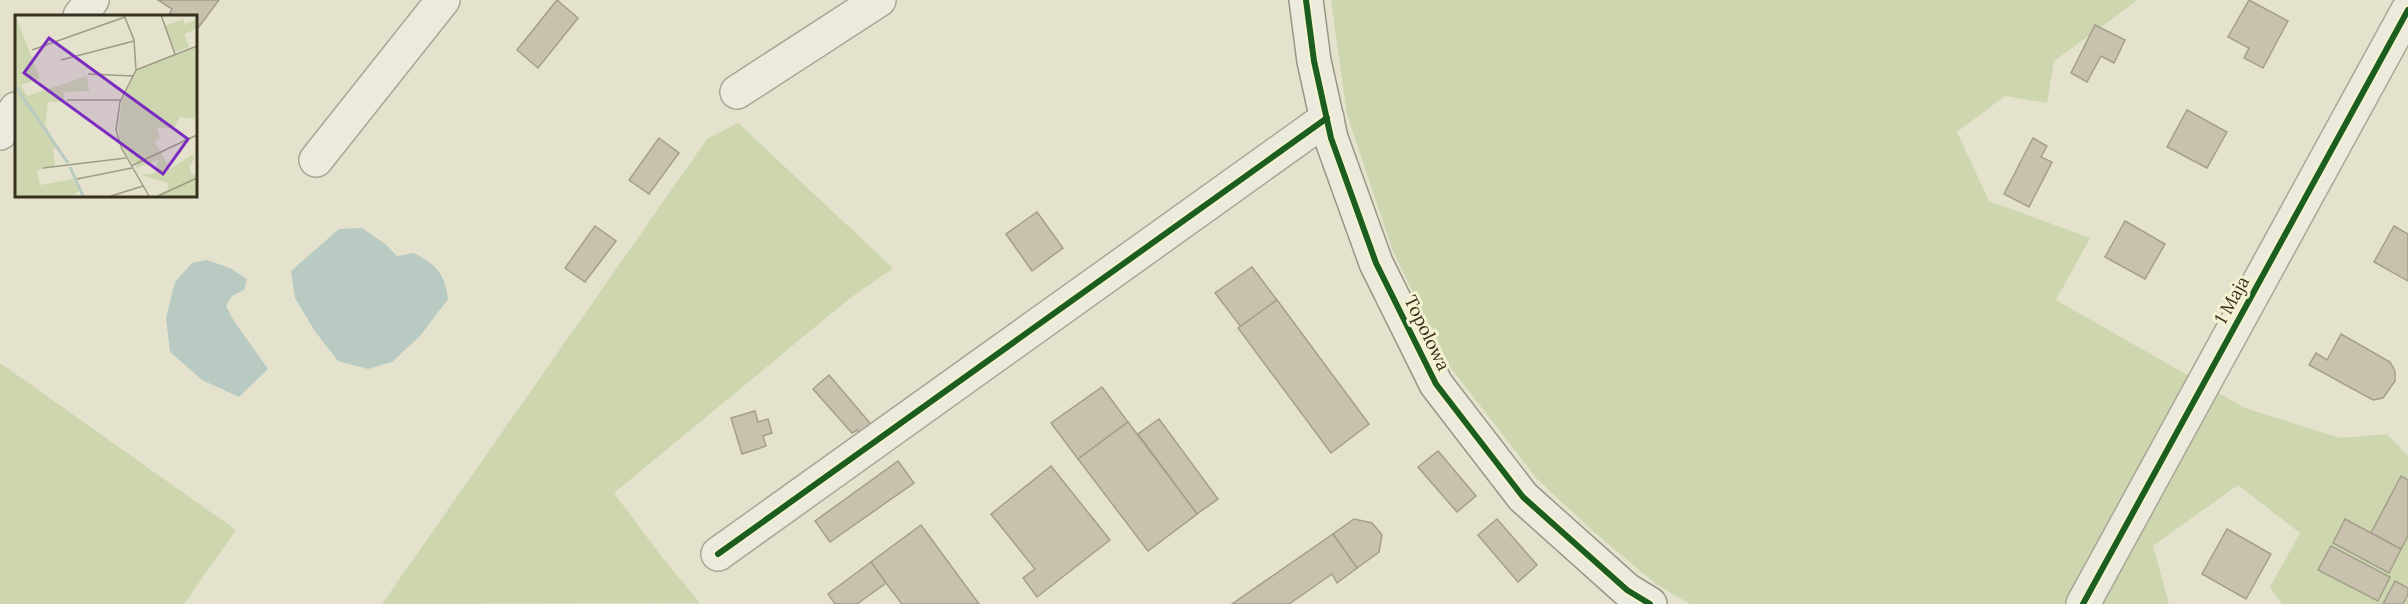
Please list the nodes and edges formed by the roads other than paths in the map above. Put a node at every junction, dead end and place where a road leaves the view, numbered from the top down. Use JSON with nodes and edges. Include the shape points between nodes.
{"nodes":[{"id":1,"x":92,"y":0,"type":"edge"},
{"id":2,"x":442,"y":0,"type":"edge"},
{"id":3,"x":879,"y":0,"type":"edge"},
{"id":4,"x":1306,"y":0,"type":"edge"},
{"id":5,"x":2408,"y":10,"type":"edge"},
{"id":6,"x":81,"y":15,"type":"edge"},
{"id":7,"x":737,"y":92,"type":"dead end"},
{"id":8,"x":15,"y":110,"type":"edge"},
{"id":9,"x":1327,"y":118,"type":"junction"},
{"id":10,"x":0,"y":133,"type":"edge"},
{"id":11,"x":316,"y":160,"type":"dead end"},
{"id":12,"x":718,"y":554,"type":"dead end"},
{"id":13,"x":1650,"y":604,"type":"edge"},
{"id":14,"x":2083,"y":604,"type":"edge"}],
"edges":[{"from":1,"to":6,"type":"street"},
{"from":2,"to":11,"type":"street"},
{"from":3,"to":7,"type":"street"},
{"from":4,"to":9,"type":"street","name":"Topolowa"},
{"from":5,"to":14,"type":"street","name":"1 Maja"},
{"from":8,"to":10,"type":"street"},
{"from":9,"to":12,"type":"street"},
{"from":9,"to":13,"type":"street","name":"Topolowa","via":[[1376,263],[1436,384],[1523,497],[1627,590]]}]}
